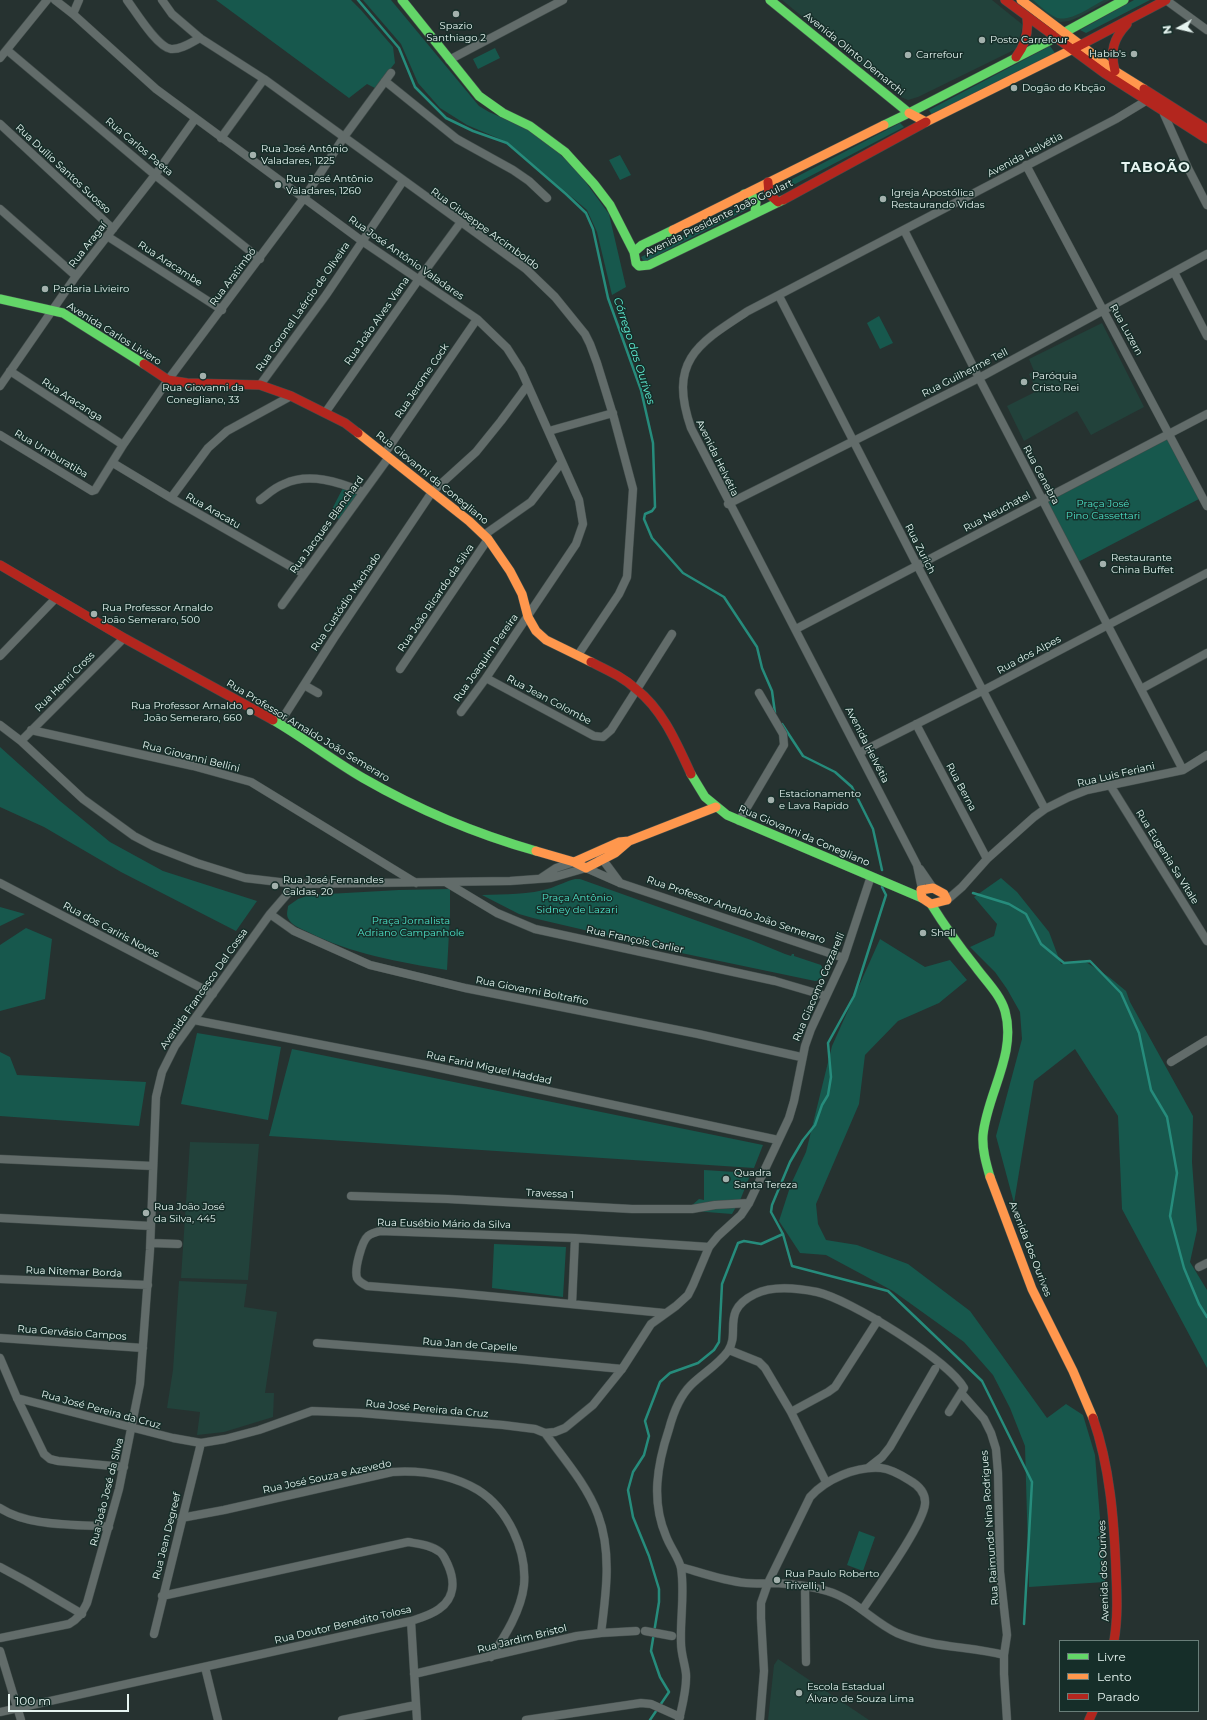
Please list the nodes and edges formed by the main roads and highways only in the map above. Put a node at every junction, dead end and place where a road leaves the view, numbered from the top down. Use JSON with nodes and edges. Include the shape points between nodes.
{"nodes":[{"id":1,"x":402,"y":0,"type":"edge"},
{"id":2,"x":770,"y":0,"type":"edge"},
{"id":3,"x":1005,"y":0,"type":"edge"},
{"id":4,"x":1021,"y":0,"type":"edge"},
{"id":5,"x":1124,"y":0,"type":"edge"},
{"id":6,"x":1166,"y":0,"type":"edge"},
{"id":7,"x":1027,"y":18,"type":"junction"},
{"id":8,"x":1132,"y":18,"type":"junction"},
{"id":9,"x":1063,"y":33,"type":"junction"},
{"id":10,"x":1053,"y":38,"type":"junction"},
{"id":11,"x":1079,"y":45,"type":"junction"},
{"id":12,"x":1070,"y":51,"type":"junction"},
{"id":13,"x":1013,"y":60,"type":"junction"},
{"id":14,"x":1115,"y":71,"type":"junction"},
{"id":15,"x":1150,"y":98,"type":"junction"},
{"id":16,"x":908,"y":113,"type":"junction"},
{"id":17,"x":926,"y":122,"type":"junction"},
{"id":18,"x":1207,"y":128,"type":"edge"},
{"id":19,"x":1207,"y":139,"type":"edge"},
{"id":20,"x":768,"y":182,"type":"junction"},
{"id":21,"x":744,"y":194,"type":"junction"},
{"id":22,"x":778,"y":202,"type":"junction"},
{"id":23,"x":755,"y":213,"type":"junction"},
{"id":24,"x":634,"y":252,"type":"junction"},
{"id":25,"x":0,"y":299,"type":"edge"},
{"id":26,"x":168,"y":380,"type":"joint"},
{"id":27,"x":0,"y":565,"type":"edge"},
{"id":28,"x":716,"y":807,"type":"junction"},
{"id":29,"x":629,"y":841,"type":"junction"},
{"id":30,"x":574,"y":862,"type":"junction"},
{"id":31,"x":922,"y":893,"type":"junction"},
{"id":32,"x":945,"y":900,"type":"junction"},
{"id":33,"x":931,"y":904,"type":"junction"},
{"id":34,"x":944,"y":925,"type":"junction"},
{"id":35,"x":1114,"y":1640,"type":"edge"}],
"edges":[{"from":1,"to":24,"type":"main road","via":[[479,96],[491,106],[530,126],[565,152],[610,205]]},
{"from":2,"to":16,"type":"main road","name":"Avenida Olinto Demarchi"},
{"from":3,"to":7,"type":"main road"},
{"from":4,"to":9,"type":"main road"},
{"from":5,"to":9,"type":"main road","name":"Avenida Presidente João Goulart"},
{"from":6,"to":8,"type":"main road","name":"Avenida Presidente João Goulart"},
{"from":7,"to":10,"type":"main road"},
{"from":7,"to":13,"type":"main road","via":[[1026,41]]},
{"from":8,"to":11,"type":"main road","name":"Avenida Presidente João Goulart"},
{"from":8,"to":14,"type":"main road","via":[[1113,41],[1111,59]]},
{"from":9,"to":10,"type":"main road","name":"Avenida Presidente João Goulart"},
{"from":9,"to":11,"type":"main road"},
{"from":10,"to":12,"type":"main road"},
{"from":10,"to":13,"type":"main road","name":"Avenida Presidente João Goulart"},
{"from":11,"to":12,"type":"main road","name":"Avenida Presidente João Goulart"},
{"from":11,"to":14,"type":"main road"},
{"from":12,"to":15,"type":"main road"},
{"from":12,"to":17,"type":"main road","name":"Avenida Presidente João Goulart"},
{"from":13,"to":16,"type":"main road","name":"Avenida Presidente João Goulart"},
{"from":14,"to":15,"type":"main road"},
{"from":15,"to":18,"type":"main road"},
{"from":15,"to":19,"type":"main road","via":[[1164,113]]},
{"from":16,"to":17,"type":"main road","name":"Avenida Olinto Demarchi"},
{"from":16,"to":20,"type":"main road","name":"Avenida Presidente João Goulart"},
{"from":17,"to":22,"type":"main road","name":"Avenida Presidente João Goulart"},
{"from":20,"to":21,"type":"main road","name":"Avenida Presidente João Goulart"},
{"from":20,"to":22,"type":"main road","via":[[768,193]]},
{"from":21,"to":23,"type":"main road","via":[[752,196],[756,202]]},
{"from":21,"to":24,"type":"main road","name":"Avenida Presidente João Goulart","via":[[642,245]]},
{"from":22,"to":23,"type":"main road","name":"Avenida Presidente João Goulart"},
{"from":23,"to":24,"type":"main road","name":"Avenida Presidente João Goulart","via":[[650,265],[639,266]]},
{"from":25,"to":26,"type":"main road","name":"Avenida Carlos Liviero","via":[[63,313]]},
{"from":26,"to":28,"type":"main road","name":"Rua Giovanni da Conegliano","via":[[260,385],[291,396],[345,424],[387,455],[486,537],[510,571],[522,594],[528,616],[546,640],[614,673],[652,702],[674,737],[694,780],[705,797]]},
{"from":27,"to":30,"type":"main road","name":"Rua Professor Arnaldo João Semeraro","via":[[124,638],[279,724],[362,776],[424,809],[472,830]]},
{"from":28,"to":29,"type":"main road"},
{"from":28,"to":31,"type":"main road","name":"Rua Giovanni da Conegliano","via":[[739,821],[899,888]]},
{"from":29,"to":30,"type":"main road","via":[[619,842]]},
{"from":29,"to":30,"type":"main road","name":"Rua Professor Arnaldo João Semeraro","via":[[623,848],[586,868]]},
{"from":31,"to":32,"type":"main road","via":[[937,890],[944,894]]},
{"from":31,"to":33,"type":"main road"},
{"from":32,"to":33,"type":"main road"},
{"from":32,"to":34,"type":"main road","via":[[942,912]]},
{"from":33,"to":34,"type":"main road","name":"Avenida dos Ourives"},
{"from":34,"to":35,"type":"main road","name":"Avenida dos Ourives","via":[[998,997],[1004,1011],[1008,1028],[996,1088],[984,1122],[984,1155],[1032,1289],[1086,1398],[1097,1428],[1104,1458],[1116,1544],[1117,1626]]}]}
